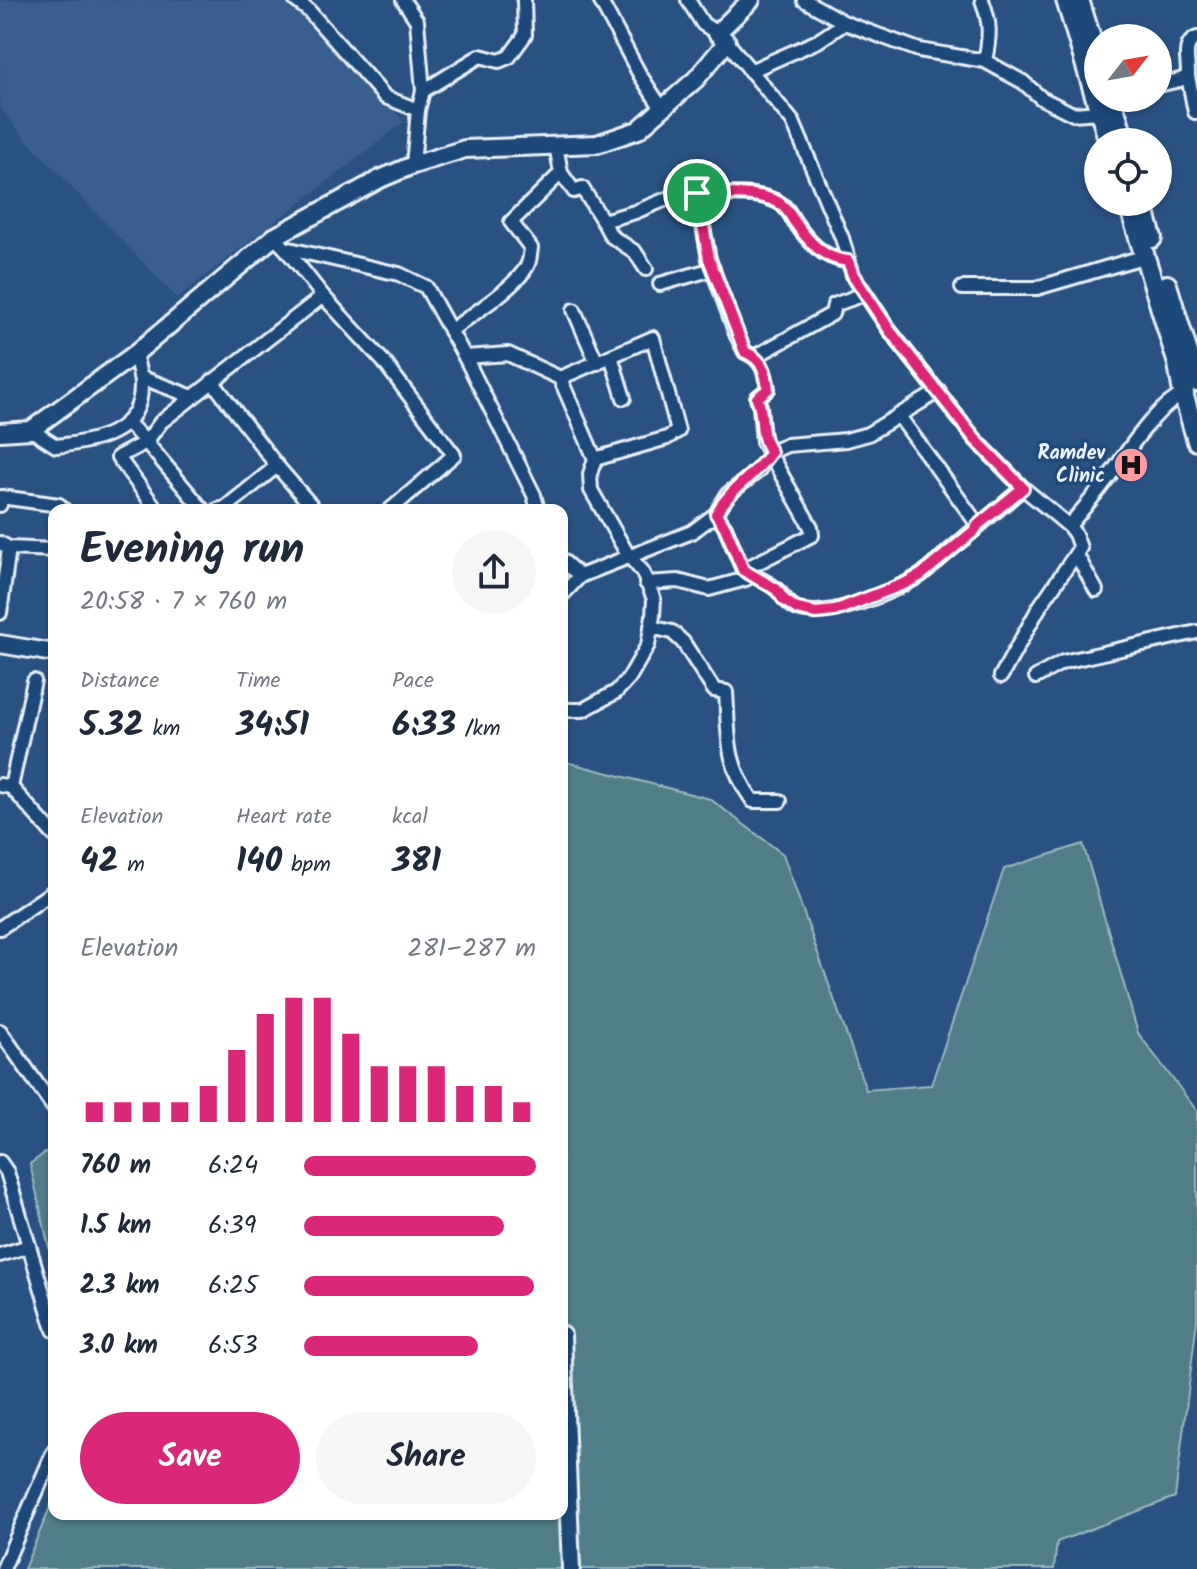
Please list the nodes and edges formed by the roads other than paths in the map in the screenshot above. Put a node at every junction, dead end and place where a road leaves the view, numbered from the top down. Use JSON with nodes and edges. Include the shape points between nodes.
{"nodes":[{"id":1,"x":295,"y":0,"type":"edge"},
{"id":2,"x":403,"y":0,"type":"edge"},
{"id":3,"x":524,"y":0,"type":"edge"},
{"id":4,"x":600,"y":0,"type":"edge"},
{"id":5,"x":688,"y":0,"type":"edge"},
{"id":6,"x":751,"y":0,"type":"edge"},
{"id":7,"x":804,"y":0,"type":"edge"},
{"id":8,"x":982,"y":0,"type":"edge"},
{"id":9,"x":1066,"y":0,"type":"edge"},
{"id":10,"x":1079,"y":0,"type":"edge"},
{"id":11,"x":845,"y":23,"type":"junction"},
{"id":12,"x":1086,"y":24,"type":"edge"},
{"id":13,"x":722,"y":38,"type":"junction"},
{"id":14,"x":1197,"y":38,"type":"edge"},
{"id":15,"x":1084,"y":45,"type":"edge"},
{"id":16,"x":985,"y":61,"type":"junction"},
{"id":17,"x":750,"y":71,"type":"junction"},
{"id":18,"x":1188,"y":76,"type":"junction"},
{"id":19,"x":1172,"y":82,"type":"edge"},
{"id":20,"x":423,"y":91,"type":"junction"},
{"id":21,"x":1194,"y":95,"type":"edge"},
{"id":22,"x":661,"y":107,"type":"junction"},
{"id":23,"x":418,"y":110,"type":"junction"},
{"id":24,"x":1084,"y":111,"type":"edge"},
{"id":25,"x":1195,"y":112,"type":"edge"},
{"id":26,"x":556,"y":145,"type":"junction"},
{"id":27,"x":413,"y":165,"type":"junction"},
{"id":28,"x":561,"y":173,"type":"junction"},
{"id":29,"x":697,"y":193,"type":"junction"},
{"id":30,"x":1133,"y":216,"type":"edge"},
{"id":31,"x":1146,"y":216,"type":"edge"},
{"id":32,"x":603,"y":221,"type":"junction"},
{"id":33,"x":279,"y":243,"type":"junction"},
{"id":34,"x":1146,"y":256,"type":"junction"},
{"id":35,"x":848,"y":261,"type":"junction"},
{"id":36,"x":646,"y":269,"type":"dead end"},
{"id":37,"x":713,"y":269,"type":"junction"},
{"id":38,"x":660,"y":284,"type":"dead end"},
{"id":39,"x":962,"y":288,"type":"dead end"},
{"id":40,"x":864,"y":294,"type":"junction"},
{"id":41,"x":323,"y":296,"type":"junction"},
{"id":42,"x":574,"y":310,"type":"dead end"},
{"id":43,"x":450,"y":331,"type":"junction"},
{"id":44,"x":1187,"y":348,"type":"edge"},
{"id":45,"x":135,"y":354,"type":"junction"},
{"id":46,"x":611,"y":356,"type":"junction"},
{"id":47,"x":756,"y":356,"type":"junction"},
{"id":48,"x":465,"y":357,"type":"junction"},
{"id":49,"x":597,"y":363,"type":"junction"},
{"id":50,"x":140,"y":377,"type":"junction"},
{"id":51,"x":560,"y":378,"type":"junction"},
{"id":52,"x":212,"y":381,"type":"junction"},
{"id":53,"x":1192,"y":387,"type":"edge"},
{"id":54,"x":939,"y":391,"type":"junction"},
{"id":55,"x":193,"y":397,"type":"junction"},
{"id":56,"x":624,"y":398,"type":"dead end"},
{"id":57,"x":899,"y":416,"type":"junction"},
{"id":58,"x":128,"y":423,"type":"junction"},
{"id":59,"x":31,"y":430,"type":"junction"},
{"id":60,"x":0,"y":432,"type":"edge"},
{"id":61,"x":1197,"y":441,"type":"edge"},
{"id":62,"x":146,"y":442,"type":"junction"},
{"id":63,"x":771,"y":452,"type":"junction"},
{"id":64,"x":595,"y":459,"type":"junction"},
{"id":65,"x":277,"y":466,"type":"junction"},
{"id":66,"x":1023,"y":488,"type":"junction"},
{"id":67,"x":0,"y":495,"type":"edge"},
{"id":68,"x":53,"y":504,"type":"edge"},
{"id":69,"x":153,"y":504,"type":"edge"},
{"id":70,"x":198,"y":504,"type":"edge"},
{"id":71,"x":230,"y":504,"type":"edge"},
{"id":72,"x":310,"y":504,"type":"edge"},
{"id":73,"x":397,"y":504,"type":"edge"},
{"id":74,"x":536,"y":504,"type":"edge"},
{"id":75,"x":716,"y":514,"type":"junction"},
{"id":76,"x":978,"y":525,"type":"junction"},
{"id":77,"x":1069,"y":526,"type":"junction"},
{"id":78,"x":5,"y":546,"type":"edge"},
{"id":79,"x":48,"y":550,"type":"edge"},
{"id":80,"x":1076,"y":554,"type":"junction"},
{"id":81,"x":628,"y":555,"type":"junction"},
{"id":82,"x":568,"y":565,"type":"edge"},
{"id":83,"x":743,"y":570,"type":"junction"},
{"id":84,"x":580,"y":576,"type":"junction"},
{"id":85,"x":646,"y":583,"type":"junction"},
{"id":86,"x":568,"y":589,"type":"edge"},
{"id":87,"x":1096,"y":590,"type":"dead end"},
{"id":88,"x":0,"y":613,"type":"edge"},
{"id":89,"x":651,"y":627,"type":"junction"},
{"id":90,"x":1197,"y":632,"type":"edge"},
{"id":91,"x":0,"y":644,"type":"edge"},
{"id":92,"x":48,"y":652,"type":"edge"},
{"id":93,"x":1001,"y":676,"type":"dead end"},
{"id":94,"x":1036,"y":677,"type":"dead end"},
{"id":95,"x":34,"y":681,"type":"dead end"},
{"id":96,"x":568,"y":710,"type":"edge"},
{"id":97,"x":6,"y":786,"type":"edge"},
{"id":98,"x":780,"y":801,"type":"dead end"},
{"id":99,"x":48,"y":829,"type":"edge"},
{"id":100,"x":48,"y":895,"type":"edge"},
{"id":101,"x":0,"y":928,"type":"edge"},
{"id":102,"x":0,"y":1031,"type":"edge"},
{"id":103,"x":48,"y":1099,"type":"edge"},
{"id":104,"x":0,"y":1162,"type":"edge"},
{"id":105,"x":29,"y":1246,"type":"junction"},
{"id":106,"x":0,"y":1255,"type":"edge"},
{"id":107,"x":48,"y":1310,"type":"edge"},
{"id":108,"x":48,"y":1465,"type":"edge"},
{"id":109,"x":568,"y":1491,"type":"edge"},
{"id":110,"x":3,"y":1569,"type":"edge"},
{"id":111,"x":571,"y":1569,"type":"edge"}],
"edges":[{"from":1,"to":23,"type":"street","via":[[385,97]]},
{"from":2,"to":20,"type":"street","via":[[417,21]]},
{"from":3,"to":20,"type":"street","via":[[525,35],[509,57],[499,61],[480,56]]},
{"from":4,"to":22,"type":"street"},
{"from":5,"to":13,"type":"street","via":[[703,24]]},
{"from":6,"to":13,"type":"street"},
{"from":7,"to":11,"type":"street"},
{"from":8,"to":16,"type":"street","via":[[990,20]]},
{"from":9,"to":15,"type":"main road"},
{"from":10,"to":12,"type":"main road"},
{"from":11,"to":16,"type":"street","via":[[919,50]]},
{"from":11,"to":17,"type":"street"},
{"from":13,"to":17,"type":"street"},
{"from":13,"to":22,"type":"street","via":[[696,79]]},
{"from":14,"to":18,"type":"street","via":[[1186,46]]},
{"from":16,"to":24,"type":"street","via":[[1057,108]]},
{"from":17,"to":35,"type":"street","via":[[793,122]]},
{"from":18,"to":19,"type":"street"},
{"from":18,"to":21,"type":"street"},
{"from":20,"to":23,"type":"street"},
{"from":21,"to":25,"type":"street"},
{"from":22,"to":26,"type":"street","via":[[638,130],[597,144]]},
{"from":23,"to":27,"type":"street"},
{"from":26,"to":27,"type":"street","via":[[465,149]]},
{"from":26,"to":28,"type":"street"},
{"from":27,"to":33,"type":"street","via":[[380,179]]},
{"from":28,"to":32,"type":"street","via":[[574,191],[582,188]]},
{"from":28,"to":43,"type":"street","via":[[511,222],[531,248],[529,263]]},
{"from":29,"to":32,"type":"street","via":[[681,193]]},
{"from":29,"to":35,"type":"street","via":[[751,194],[782,204],[831,260]]},
{"from":29,"to":37,"type":"street"},
{"from":30,"to":34,"type":"main road"},
{"from":31,"to":44,"type":"main road"},
{"from":32,"to":36,"type":"street","via":[[611,236],[635,252]]},
{"from":33,"to":41,"type":"street"},
{"from":33,"to":43,"type":"street","via":[[399,274],[426,287]]},
{"from":33,"to":45,"type":"street"},
{"from":34,"to":39,"type":"street","via":[[1037,288]]},
{"from":34,"to":44,"type":"main road"},
{"from":35,"to":40,"type":"street"},
{"from":37,"to":38,"type":"street"},
{"from":37,"to":47,"type":"street","via":[[736,334],[745,352]]},
{"from":40,"to":47,"type":"street","via":[[834,305],[832,314]]},
{"from":40,"to":54,"type":"street"},
{"from":41,"to":52,"type":"street"},
{"from":41,"to":73,"type":"street","via":[[384,362],[454,455]]},
{"from":42,"to":49,"type":"street"},
{"from":43,"to":48,"type":"street"},
{"from":44,"to":53,"type":"main road"},
{"from":45,"to":50,"type":"street"},
{"from":45,"to":59,"type":"street"},
{"from":46,"to":49,"type":"street"},
{"from":46,"to":56,"type":"street"},
{"from":46,"to":64,"type":"street","via":[[653,338],[678,431]]},
{"from":47,"to":63,"type":"street","via":[[766,376],[768,389],[757,398],[763,442]]},
{"from":48,"to":51,"type":"street","via":[[508,354]]},
{"from":48,"to":74,"type":"street"},
{"from":49,"to":51,"type":"street"},
{"from":50,"to":55,"type":"street"},
{"from":50,"to":58,"type":"street","via":[[138,409]]},
{"from":51,"to":64,"type":"street"},
{"from":52,"to":55,"type":"street"},
{"from":52,"to":65,"type":"street"},
{"from":53,"to":61,"type":"main road"},
{"from":53,"to":77,"type":"street","via":[[1138,437]]},
{"from":54,"to":57,"type":"street"},
{"from":54,"to":66,"type":"street","via":[[975,439]]},
{"from":55,"to":62,"type":"street","via":[[161,422]]},
{"from":57,"to":63,"type":"street","via":[[868,434]]},
{"from":57,"to":76,"type":"street"},
{"from":58,"to":59,"type":"street","via":[[109,436],[56,446]]},
{"from":58,"to":62,"type":"street"},
{"from":59,"to":60,"type":"street"},
{"from":62,"to":69,"type":"street","via":[[118,457]]},
{"from":62,"to":70,"type":"street"},
{"from":63,"to":75,"type":"street","via":[[758,471],[728,494]]},
{"from":63,"to":83,"type":"street","via":[[812,535]]},
{"from":64,"to":81,"type":"street","via":[[591,490]]},
{"from":65,"to":71,"type":"street"},
{"from":65,"to":72,"type":"street"},
{"from":66,"to":76,"type":"street"},
{"from":66,"to":77,"type":"street"},
{"from":67,"to":68,"type":"street"},
{"from":75,"to":81,"type":"street","via":[[692,532]]},
{"from":75,"to":83,"type":"street"},
{"from":76,"to":83,"type":"street","via":[[921,575],[834,611],[797,609]]},
{"from":77,"to":80,"type":"street","via":[[1080,548]]},
{"from":78,"to":79,"type":"street"},
{"from":78,"to":88,"type":"street"},
{"from":80,"to":87,"type":"street"},
{"from":80,"to":93,"type":"street"},
{"from":81,"to":84,"type":"street"},
{"from":81,"to":85,"type":"street"},
{"from":82,"to":84,"type":"street"},
{"from":83,"to":85,"type":"street","via":[[746,579],[709,589],[678,581]]},
{"from":84,"to":86,"type":"street"},
{"from":85,"to":89,"type":"street","via":[[654,599]]},
{"from":89,"to":96,"type":"street","via":[[648,645],[616,692],[583,710]]},
{"from":89,"to":98,"type":"street","via":[[672,632],[714,690],[726,692],[727,736],[741,785],[753,801]]},
{"from":90,"to":94,"type":"street","via":[[1063,662]]},
{"from":91,"to":92,"type":"street"},
{"from":95,"to":97,"type":"street"},
{"from":97,"to":99,"type":"street"},
{"from":100,"to":101,"type":"street"},
{"from":102,"to":103,"type":"street"},
{"from":104,"to":105,"type":"street"},
{"from":105,"to":106,"type":"street"},
{"from":105,"to":107,"type":"street"},
{"from":108,"to":110,"type":"street"},
{"from":109,"to":111,"type":"street"}]}
